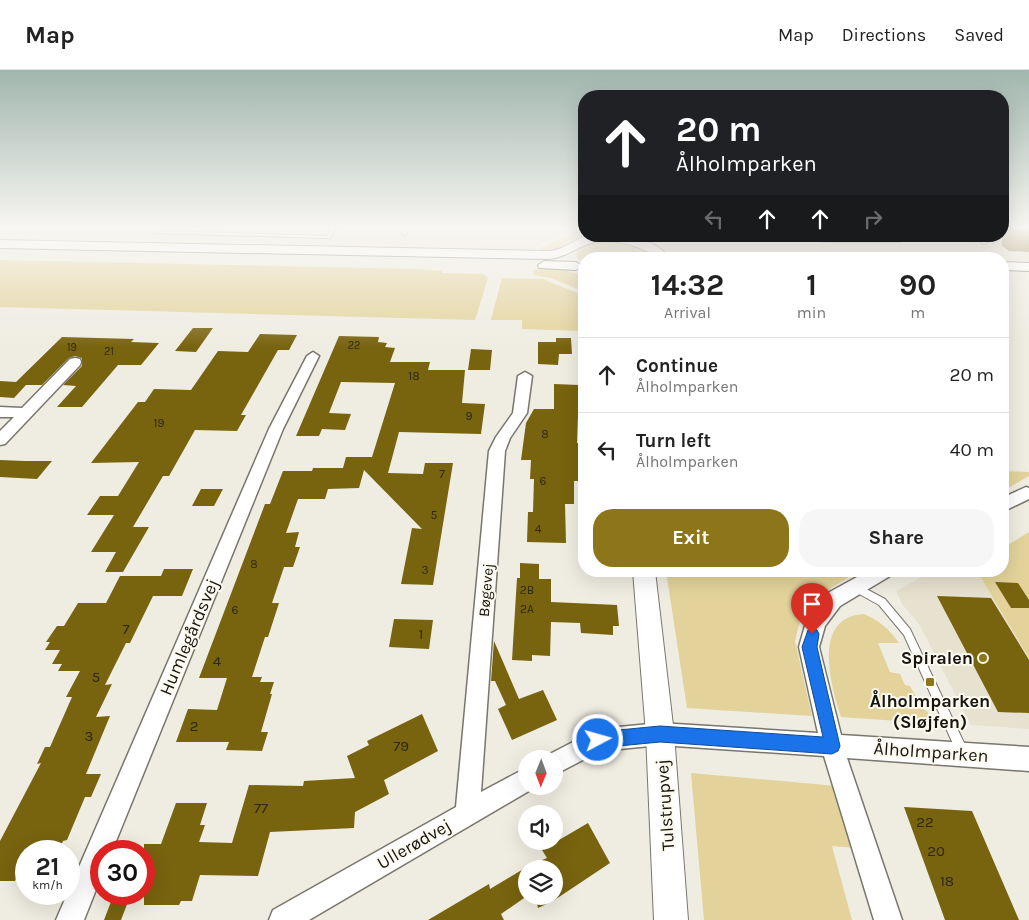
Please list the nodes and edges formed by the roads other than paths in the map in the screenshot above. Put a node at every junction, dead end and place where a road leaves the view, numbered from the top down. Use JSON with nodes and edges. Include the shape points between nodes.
{"nodes":[{"id":1,"x":559,"y":268,"type":"edge"},
{"id":2,"x":578,"y":268,"type":"edge"},
{"id":3,"x":1009,"y":277,"type":"edge"},
{"id":4,"x":1029,"y":278,"type":"edge"},
{"id":5,"x":313,"y":356,"type":"dead end"},
{"id":6,"x":74,"y":362,"type":"dead end"},
{"id":7,"x":525,"y":376,"type":"dead end"},
{"id":8,"x":0,"y":412,"type":"edge"},
{"id":9,"x":26,"y":413,"type":"junction"},
{"id":10,"x":0,"y":440,"type":"edge"},
{"id":11,"x":1026,"y":493,"type":"dead end"},
{"id":12,"x":1009,"y":502,"type":"edge"},
{"id":13,"x":645,"y":577,"type":"edge"},
{"id":14,"x":874,"y":577,"type":"edge"},
{"id":15,"x":855,"y":588,"type":"junction"},
{"id":16,"x":660,"y":734,"type":"junction"},
{"id":17,"x":832,"y":746,"type":"junction"},
{"id":18,"x":963,"y":754,"type":"junction"},
{"id":19,"x":563,"y":759,"type":"edge"},
{"id":20,"x":1029,"y":759,"type":"edge"},
{"id":21,"x":518,"y":784,"type":"edge"},
{"id":22,"x":468,"y":811,"type":"junction"},
{"id":23,"x":296,"y":916,"type":"edge"},
{"id":24,"x":70,"y":920,"type":"edge"},
{"id":25,"x":672,"y":920,"type":"edge"},
{"id":26,"x":888,"y":920,"type":"edge"}],
"edges":[{"from":1,"to":2,"type":"street"},
{"from":3,"to":4,"type":"street"},
{"from":5,"to":24,"type":"street","name":"Humlegårdsvej","via":[[276,429]]},
{"from":6,"to":9,"type":"street"},
{"from":7,"to":22,"type":"street","name":"Bøgevej","via":[[520,413],[497,451]]},
{"from":8,"to":9,"type":"street"},
{"from":9,"to":10,"type":"street"},
{"from":11,"to":12,"type":"street"},
{"from":13,"to":16,"type":"street","name":"Tulstrupvej"},
{"from":14,"to":15,"type":"street"},
{"from":15,"to":17,"type":"street","via":[[833,600],[816,622],[810,647]]},
{"from":15,"to":18,"type":"lane","via":[[882,602],[907,632]]},
{"from":16,"to":17,"type":"street","name":"Ålholmparken"},
{"from":16,"to":19,"type":"street","via":[[598,740]]},
{"from":16,"to":25,"type":"street","name":"Tulstrupvej"},
{"from":17,"to":18,"type":"street","name":"Ålholmparken"},
{"from":17,"to":26,"type":"street"},
{"from":18,"to":20,"type":"street","name":"Ålholmparken"},
{"from":21,"to":22,"type":"street","name":"Ullerødvej"},
{"from":22,"to":23,"type":"street","name":"Ullerødvej"}]}
